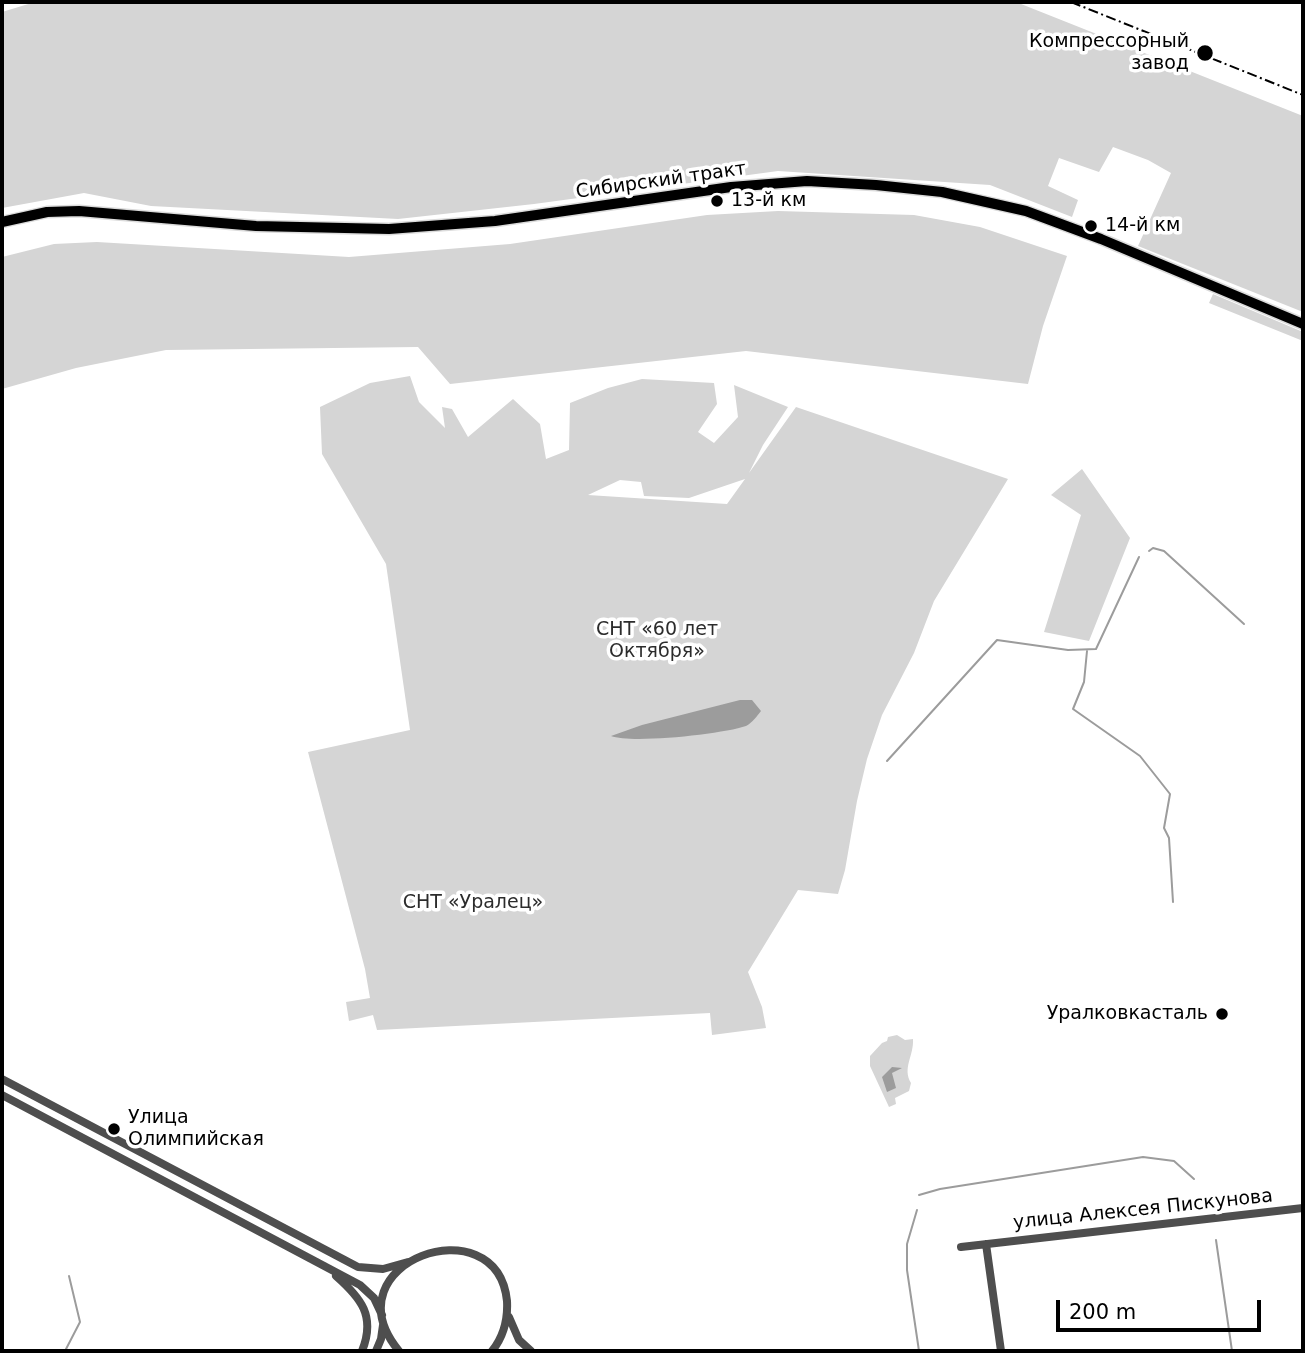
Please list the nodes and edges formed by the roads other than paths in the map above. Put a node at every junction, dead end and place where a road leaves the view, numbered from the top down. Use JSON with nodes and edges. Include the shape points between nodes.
{"nodes":[{"id":1,"x":2,"y":222,"type":"edge"},
{"id":2,"x":1303,"y":324,"type":"edge"},
{"id":3,"x":2,"y":1079,"type":"edge"},
{"id":4,"x":2,"y":1096,"type":"edge"},
{"id":5,"x":1303,"y":1208,"type":"edge"},
{"id":6,"x":986,"y":1244,"type":"junction"},
{"id":7,"x":961,"y":1247,"type":"dead end"},
{"id":8,"x":408,"y":1262,"type":"junction"},
{"id":9,"x":328,"y":1269,"type":"junction"},
{"id":10,"x":508,"y":1312,"type":"junction"},
{"id":11,"x":383,"y":1318,"type":"junction"},
{"id":12,"x":362,"y":1351,"type":"edge"},
{"id":13,"x":376,"y":1351,"type":"edge"},
{"id":14,"x":399,"y":1351,"type":"edge"},
{"id":15,"x":492,"y":1351,"type":"edge"},
{"id":16,"x":531,"y":1351,"type":"edge"},
{"id":17,"x":1001,"y":1351,"type":"edge"}],
"edges":[{"from":1,"to":2,"type":"main road","name":"Сибирский тракт","via":[[47,212],[79,211],[256,226],[389,229],[495,221],[731,187],[807,181],[876,185],[942,192],[1026,211]]},
{"from":3,"to":8,"type":"street","via":[[358,1267],[383,1269]]},
{"from":4,"to":9,"type":"street"},
{"from":5,"to":6,"type":"street","name":"улица Алексея Пискунова"},
{"from":6,"to":7,"type":"street","name":"улица Алексея Пискунова"},
{"from":6,"to":17,"type":"street"},
{"from":8,"to":10,"type":"street","via":[[434,1251],[459,1251],[481,1258],[501,1277]]},
{"from":8,"to":11,"type":"street","via":[[390,1278],[383,1295]]},
{"from":9,"to":11,"type":"street","via":[[366,1290]]},
{"from":9,"to":12,"type":"street","via":[[351,1288],[364,1307],[368,1330]]},
{"from":10,"to":15,"type":"street","via":[[502,1336]]},
{"from":10,"to":16,"type":"street","via":[[512,1328]]},
{"from":11,"to":13,"type":"street"},
{"from":11,"to":14,"type":"street"}]}
